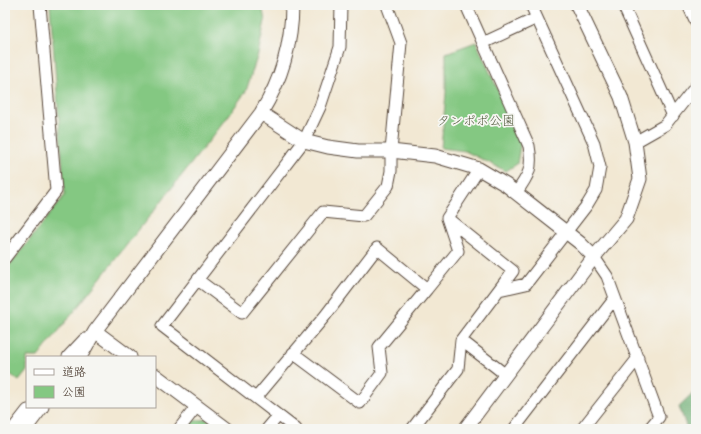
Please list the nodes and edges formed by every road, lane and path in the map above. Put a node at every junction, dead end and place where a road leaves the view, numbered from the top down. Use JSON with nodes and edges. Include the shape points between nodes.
{"nodes":[{"id":1,"x":40,"y":5,"type":"edge"},
{"id":2,"x":292,"y":5,"type":"edge"},
{"id":3,"x":341,"y":5,"type":"edge"},
{"id":4,"x":387,"y":5,"type":"edge"},
{"id":5,"x":466,"y":5,"type":"edge"},
{"id":6,"x":531,"y":5,"type":"edge"},
{"id":7,"x":577,"y":5,"type":"edge"},
{"id":8,"x":623,"y":5,"type":"edge"},
{"id":9,"x":688,"y":5,"type":"edge"},
{"id":10,"x":537,"y":18,"type":"junction"},
{"id":11,"x":696,"y":22,"type":"edge"},
{"id":12,"x":483,"y":43,"type":"junction"},
{"id":13,"x":696,"y":86,"type":"edge"},
{"id":14,"x":261,"y":113,"type":"junction"},
{"id":15,"x":673,"y":116,"type":"junction"},
{"id":16,"x":304,"y":141,"type":"junction"},
{"id":17,"x":636,"y":142,"type":"junction"},
{"id":18,"x":391,"y":151,"type":"junction"},
{"id":19,"x":479,"y":169,"type":"junction"},
{"id":20,"x":516,"y":192,"type":"junction"},
{"id":21,"x":447,"y":218,"type":"junction"},
{"id":22,"x":566,"y":232,"type":"junction"},
{"id":23,"x":594,"y":257,"type":"junction"},
{"id":24,"x":5,"y":258,"type":"edge"},
{"id":25,"x":198,"y":280,"type":"junction"},
{"id":26,"x":427,"y":289,"type":"junction"},
{"id":27,"x":499,"y":290,"type":"junction"},
{"id":28,"x":615,"y":298,"type":"junction"},
{"id":29,"x":95,"y":331,"type":"junction"},
{"id":30,"x":461,"y":340,"type":"junction"},
{"id":31,"x":292,"y":353,"type":"junction"},
{"id":32,"x":70,"y":356,"type":"edge"},
{"id":33,"x":81,"y":356,"type":"edge"},
{"id":34,"x":129,"y":356,"type":"edge"},
{"id":35,"x":638,"y":358,"type":"junction"},
{"id":36,"x":506,"y":375,"type":"junction"},
{"id":37,"x":156,"y":376,"type":"edge"},
{"id":38,"x":256,"y":398,"type":"junction"},
{"id":39,"x":197,"y":406,"type":"junction"},
{"id":40,"x":30,"y":408,"type":"edge"},
{"id":41,"x":41,"y":408,"type":"edge"},
{"id":42,"x":278,"y":416,"type":"junction"},
{"id":43,"x":14,"y":429,"type":"edge"},
{"id":44,"x":25,"y":429,"type":"edge"},
{"id":45,"x":179,"y":429,"type":"edge"},
{"id":46,"x":227,"y":429,"type":"edge"},
{"id":47,"x":267,"y":429,"type":"edge"},
{"id":48,"x":296,"y":429,"type":"edge"},
{"id":49,"x":412,"y":429,"type":"edge"},
{"id":50,"x":465,"y":429,"type":"edge"},
{"id":51,"x":514,"y":429,"type":"edge"},
{"id":52,"x":582,"y":429,"type":"edge"},
{"id":53,"x":649,"y":429,"type":"edge"}],
"edges":[{"from":1,"to":24,"type":"street","via":[[56,191]]},
{"from":2,"to":14,"type":"street","via":[[286,61]]},
{"from":3,"to":16,"type":"street","via":[[340,47],[320,107]]},
{"from":4,"to":18,"type":"street","via":[[401,43]]},
{"from":5,"to":12,"type":"street"},
{"from":6,"to":10,"type":"street"},
{"from":7,"to":17,"type":"street","via":[[621,97]]},
{"from":8,"to":15,"type":"street"},
{"from":9,"to":11,"type":"street"},
{"from":10,"to":12,"type":"street"},
{"from":10,"to":22,"type":"street","via":[[594,143],[600,167],[596,190]]},
{"from":12,"to":20,"type":"street","via":[[529,146],[532,162],[528,176]]},
{"from":13,"to":15,"type":"street"},
{"from":14,"to":16,"type":"street"},
{"from":14,"to":29,"type":"street"},
{"from":15,"to":17,"type":"street","via":[[665,125]]},
{"from":16,"to":18,"type":"street","via":[[328,147]]},
{"from":16,"to":25,"type":"street"},
{"from":17,"to":23,"type":"street","via":[[640,179],[631,206],[626,219]]},
{"from":18,"to":19,"type":"street","via":[[435,156]]},
{"from":18,"to":25,"type":"street","via":[[388,186],[364,216],[323,212],[242,313]]},
{"from":19,"to":20,"type":"street"},
{"from":19,"to":21,"type":"street"},
{"from":20,"to":22,"type":"street"},
{"from":21,"to":26,"type":"street","via":[[458,251]]},
{"from":21,"to":27,"type":"street","via":[[513,272]]},
{"from":22,"to":23,"type":"street"},
{"from":22,"to":27,"type":"street","via":[[526,284]]},
{"from":23,"to":28,"type":"street","via":[[607,276]]},
{"from":23,"to":36,"type":"street"},
{"from":25,"to":38,"type":"street","via":[[162,326]]},
{"from":26,"to":31,"type":"street","via":[[377,248],[325,316]]},
{"from":26,"to":31,"type":"street","via":[[379,347],[382,373],[360,403]]},
{"from":27,"to":30,"type":"street"},
{"from":28,"to":35,"type":"street"},
{"from":28,"to":51,"type":"street"},
{"from":29,"to":32,"type":"street"},
{"from":29,"to":33,"type":"street"},
{"from":29,"to":34,"type":"street"},
{"from":30,"to":36,"type":"street"},
{"from":30,"to":49,"type":"street","via":[[458,369]]},
{"from":31,"to":38,"type":"street"},
{"from":35,"to":52,"type":"street"},
{"from":35,"to":53,"type":"street","via":[[659,417]]},
{"from":36,"to":50,"type":"street"},
{"from":37,"to":39,"type":"street"},
{"from":38,"to":42,"type":"street"},
{"from":39,"to":45,"type":"street"},
{"from":39,"to":46,"type":"street"},
{"from":40,"to":43,"type":"street"},
{"from":41,"to":44,"type":"street"},
{"from":42,"to":47,"type":"street"},
{"from":42,"to":48,"type":"street"}]}
